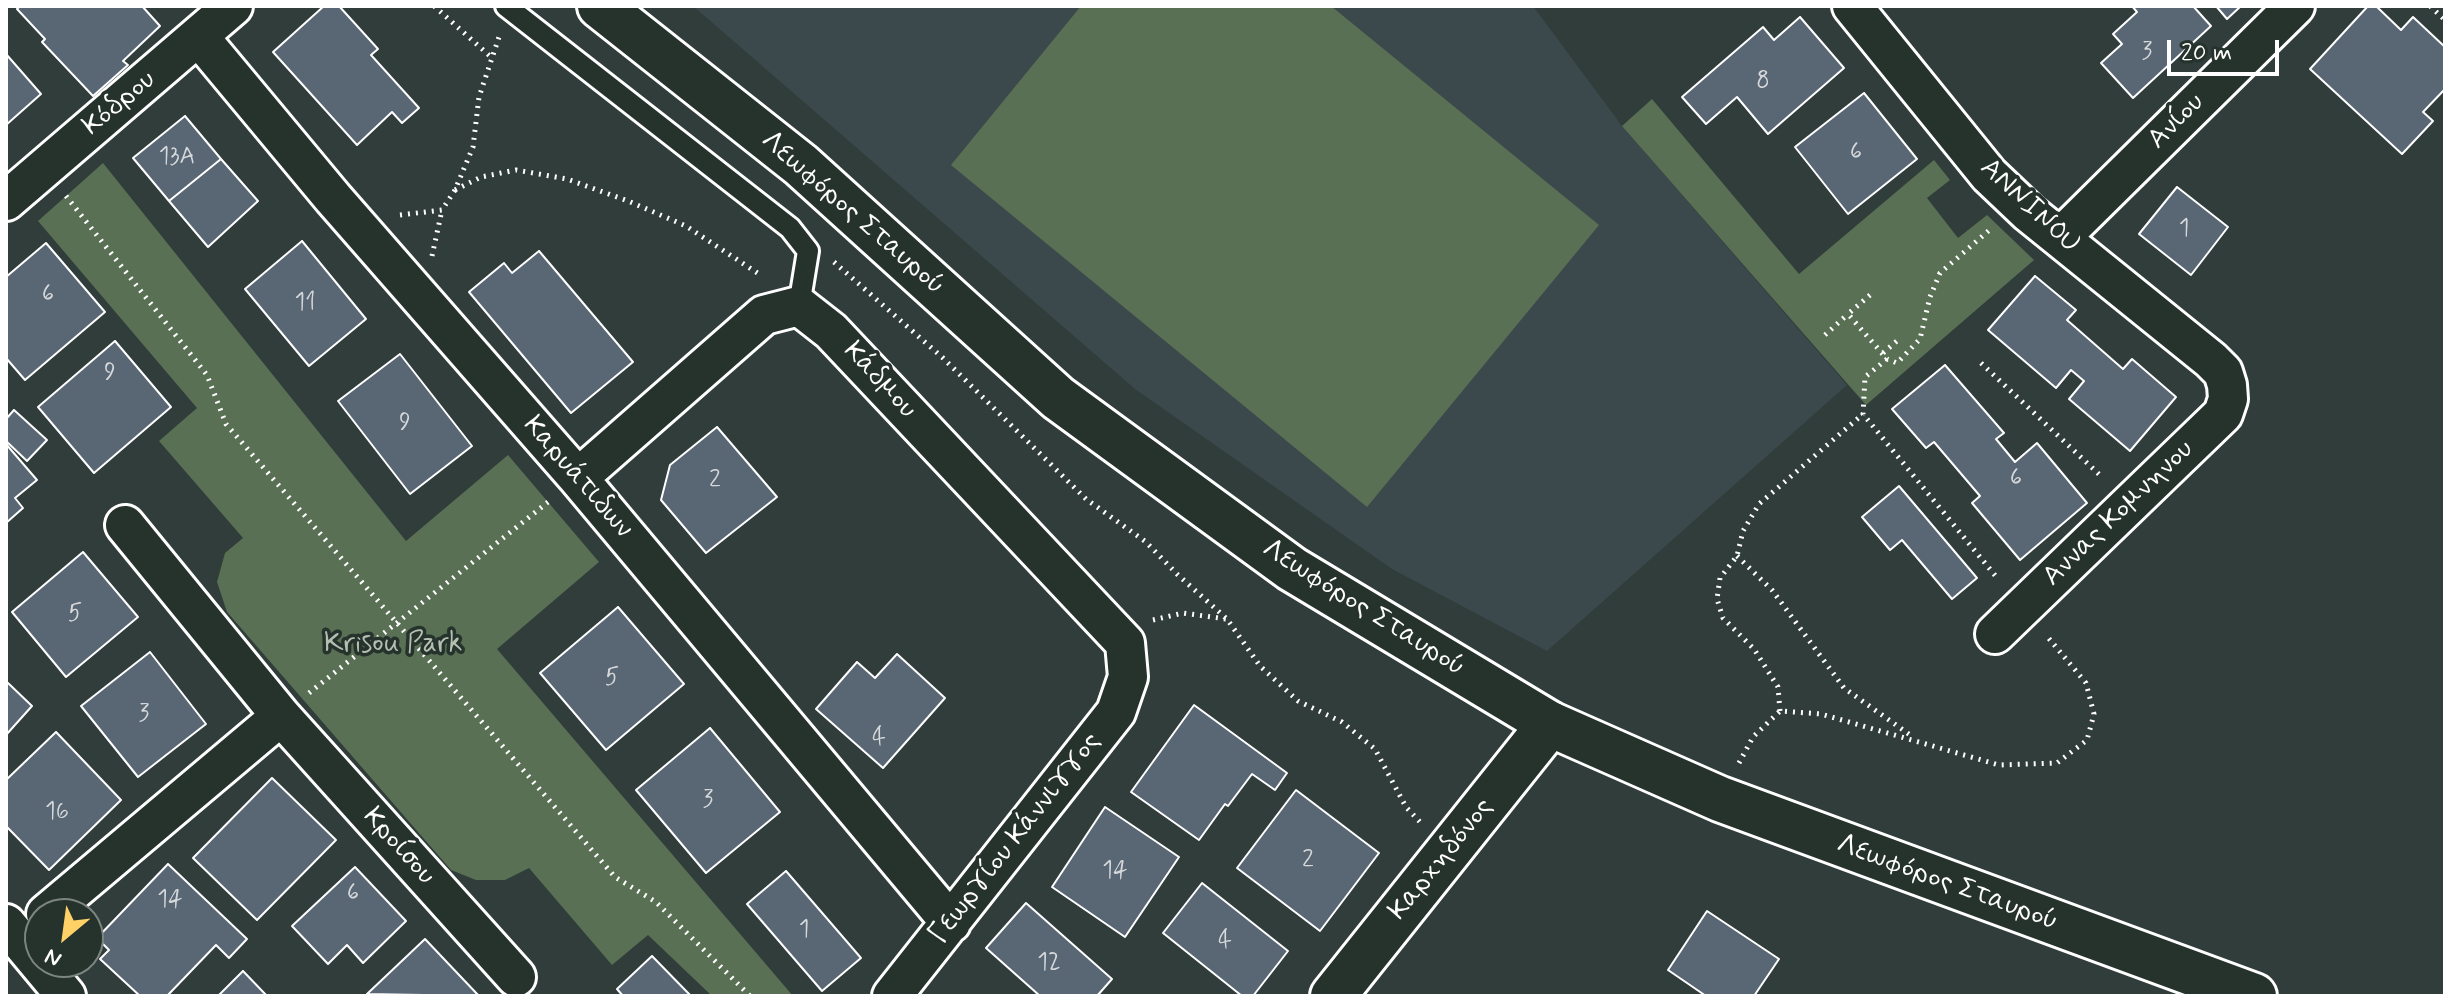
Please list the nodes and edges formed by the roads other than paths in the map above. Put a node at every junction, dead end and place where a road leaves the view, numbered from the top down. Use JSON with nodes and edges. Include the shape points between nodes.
{"nodes":[{"id":1,"x":233,"y":6,"type":"edge"},
{"id":2,"x":506,"y":6,"type":"edge"},
{"id":3,"x":600,"y":6,"type":"edge"},
{"id":4,"x":1852,"y":6,"type":"edge"},
{"id":5,"x":2295,"y":6,"type":"edge"},
{"id":6,"x":199,"y":37,"type":"junction"},
{"id":7,"x":6,"y":201,"type":"edge"},
{"id":8,"x":2060,"y":238,"type":"junction"},
{"id":9,"x":799,"y":306,"type":"junction"},
{"id":10,"x":2227,"y":385,"type":"joint"},
{"id":11,"x":578,"y":478,"type":"junction"},
{"id":12,"x":125,"y":525,"type":"dead end"},
{"id":13,"x":1995,"y":634,"type":"dead end"},
{"id":14,"x":1126,"y":660,"type":"joint"},
{"id":15,"x":281,"y":716,"type":"junction"},
{"id":16,"x":1550,"y":724,"type":"junction"},
{"id":17,"x":65,"y":898,"type":"edge"},
{"id":18,"x":951,"y":923,"type":"junction"},
{"id":19,"x":21,"y":927,"type":"edge"},
{"id":20,"x":516,"y":977,"type":"dead end"},
{"id":21,"x":66,"y":996,"type":"edge"},
{"id":22,"x":892,"y":996,"type":"edge"},
{"id":23,"x":1333,"y":996,"type":"edge"},
{"id":24,"x":2254,"y":996,"type":"edge"}],
"edges":[{"from":1,"to":6,"type":"street","name":"Κόδρου"},
{"from":2,"to":9,"type":"lane","via":[[790,228],[808,251]]},
{"from":3,"to":16,"type":"main road","name":"Λεωφόρος Σταυρού","via":[[801,165],[1058,398],[1292,569]]},
{"from":4,"to":8,"type":"street","name":"ANNINOU","via":[[1989,175]]},
{"from":5,"to":8,"type":"street","name":"Ανίου"},
{"from":6,"to":7,"type":"street","name":"Κόδρου"},
{"from":6,"to":11,"type":"street","name":"Καρυάτιδων"},
{"from":8,"to":10,"type":"street","name":"ANNINOU","via":[[2211,360]]},
{"from":9,"to":11,"type":"street","via":[[764,315]]},
{"from":9,"to":14,"type":"street","name":"Κάδμου","via":[[831,331]]},
{"from":10,"to":13,"type":"street","name":"Αννας Κομνηνου","via":[[2223,414]]},
{"from":11,"to":18,"type":"street","name":"Καρυάτιδων"},
{"from":12,"to":15,"type":"street","name":"Κροίσου"},
{"from":14,"to":18,"type":"street","name":"Γεωργίου Κάννιγγος","via":[[1116,712]]},
{"from":15,"to":17,"type":"street"},
{"from":15,"to":20,"type":"street","name":"Κροίσου"},
{"from":16,"to":23,"type":"main road","name":"Καρχηδόνος"},
{"from":16,"to":24,"type":"main road","name":"Λεωφόρος Σταυρού","via":[[1720,799]]},
{"from":18,"to":22,"type":"street","name":"Γεωργίου Κάννιγγος"},
{"from":19,"to":21,"type":"street"}]}
